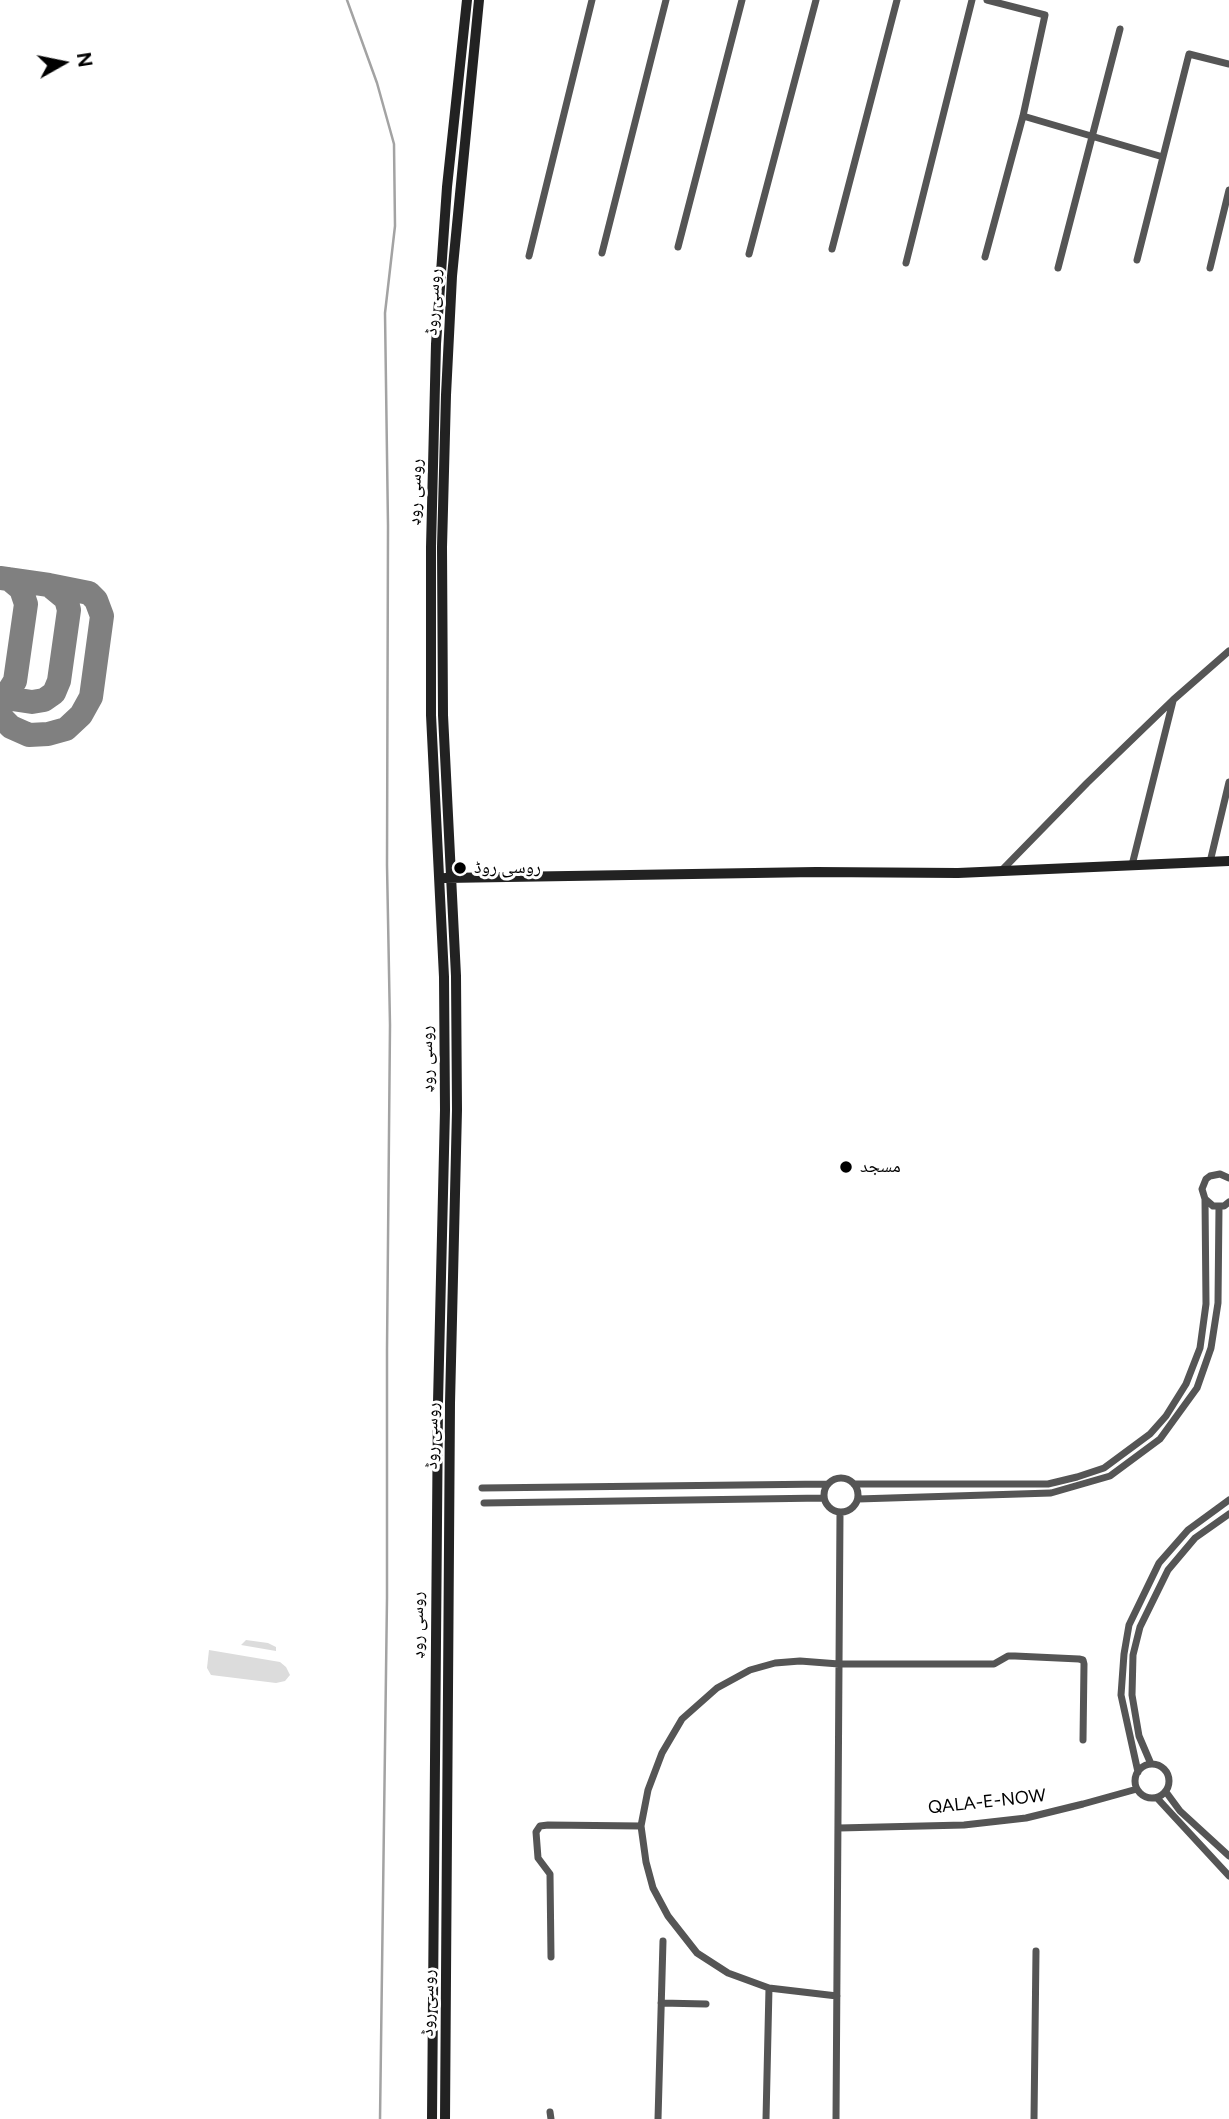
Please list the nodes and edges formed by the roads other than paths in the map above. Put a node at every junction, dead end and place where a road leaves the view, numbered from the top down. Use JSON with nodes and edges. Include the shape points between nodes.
{"nodes":[{"id":1,"x":467,"y":0,"type":"edge"},
{"id":2,"x":479,"y":0,"type":"edge"},
{"id":3,"x":592,"y":0,"type":"edge"},
{"id":4,"x":666,"y":0,"type":"edge"},
{"id":5,"x":742,"y":0,"type":"edge"},
{"id":6,"x":817,"y":0,"type":"edge"},
{"id":7,"x":897,"y":0,"type":"edge"},
{"id":8,"x":972,"y":0,"type":"edge"},
{"id":9,"x":987,"y":0,"type":"edge"},
{"id":10,"x":1120,"y":29,"type":"dead end"},
{"id":11,"x":1229,"y":64,"type":"edge"},
{"id":12,"x":1023,"y":116,"type":"junction"},
{"id":13,"x":1092,"y":136,"type":"junction"},
{"id":14,"x":1163,"y":157,"type":"junction"},
{"id":15,"x":1229,"y":190,"type":"edge"},
{"id":16,"x":678,"y":247,"type":"dead end"},
{"id":17,"x":832,"y":249,"type":"dead end"},
{"id":18,"x":602,"y":253,"type":"dead end"},
{"id":19,"x":749,"y":254,"type":"dead end"},
{"id":20,"x":529,"y":256,"type":"dead end"},
{"id":21,"x":985,"y":257,"type":"dead end"},
{"id":22,"x":1137,"y":260,"type":"dead end"},
{"id":23,"x":906,"y":263,"type":"dead end"},
{"id":24,"x":1058,"y":268,"type":"dead end"},
{"id":25,"x":1210,"y":268,"type":"dead end"},
{"id":26,"x":1229,"y":651,"type":"edge"},
{"id":27,"x":1173,"y":700,"type":"junction"},
{"id":28,"x":1229,"y":782,"type":"edge"},
{"id":29,"x":1229,"y":861,"type":"edge"},
{"id":30,"x":1210,"y":862,"type":"junction"},
{"id":31,"x":1132,"y":865,"type":"junction"},
{"id":32,"x":1002,"y":870,"type":"junction"},
{"id":33,"x":445,"y":878,"type":"junction"},
{"id":34,"x":1229,"y":1178,"type":"edge"},
{"id":35,"x":1205,"y":1199,"type":"junction"},
{"id":36,"x":1229,"y":1202,"type":"edge"},
{"id":37,"x":1219,"y":1207,"type":"junction"},
{"id":38,"x":827,"y":1484,"type":"junction"},
{"id":39,"x":854,"y":1484,"type":"junction"},
{"id":40,"x":482,"y":1488,"type":"dead end"},
{"id":41,"x":824,"y":1498,"type":"junction"},
{"id":42,"x":858,"y":1499,"type":"junction"},
{"id":43,"x":1229,"y":1500,"type":"edge"},
{"id":44,"x":484,"y":1503,"type":"dead end"},
{"id":45,"x":840,"y":1513,"type":"junction"},
{"id":46,"x":1229,"y":1514,"type":"edge"},
{"id":47,"x":839,"y":1664,"type":"junction"},
{"id":48,"x":1083,"y":1740,"type":"dead end"},
{"id":49,"x":1151,"y":1764,"type":"junction"},
{"id":50,"x":1138,"y":1772,"type":"junction"},
{"id":51,"x":1137,"y":1789,"type":"junction"},
{"id":52,"x":1166,"y":1792,"type":"junction"},
{"id":53,"x":1157,"y":1798,"type":"junction"},
{"id":54,"x":641,"y":1826,"type":"junction"},
{"id":55,"x":839,"y":1828,"type":"junction"},
{"id":56,"x":1229,"y":1856,"type":"edge"},
{"id":57,"x":1229,"y":1876,"type":"edge"},
{"id":58,"x":663,"y":1941,"type":"dead end"},
{"id":59,"x":1036,"y":1951,"type":"dead end"},
{"id":60,"x":551,"y":1957,"type":"dead end"},
{"id":61,"x":769,"y":1988,"type":"junction"},
{"id":62,"x":837,"y":1996,"type":"junction"},
{"id":63,"x":661,"y":2003,"type":"junction"},
{"id":64,"x":706,"y":2004,"type":"dead end"},
{"id":65,"x":432,"y":2119,"type":"edge"},
{"id":66,"x":445,"y":2119,"type":"edge"},
{"id":67,"x":658,"y":2119,"type":"edge"},
{"id":68,"x":766,"y":2119,"type":"edge"},
{"id":69,"x":836,"y":2119,"type":"edge"},
{"id":70,"x":1034,"y":2119,"type":"edge"}],
"edges":[{"from":1,"to":33,"type":"main road","name":"روسی روډ","via":[[436,344],[431,701]]},
{"from":2,"to":33,"type":"main road","name":"روسی روڈ","via":[[452,276],[446,395]]},
{"from":3,"to":20,"type":"street"},
{"from":4,"to":18,"type":"street"},
{"from":5,"to":16,"type":"street"},
{"from":6,"to":19,"type":"street"},
{"from":7,"to":17,"type":"street"},
{"from":8,"to":23,"type":"street"},
{"from":9,"to":12,"type":"street","via":[[1045,15]]},
{"from":10,"to":13,"type":"street"},
{"from":11,"to":14,"type":"street","via":[[1189,54]]},
{"from":12,"to":13,"type":"street"},
{"from":12,"to":21,"type":"street"},
{"from":13,"to":14,"type":"street"},
{"from":13,"to":24,"type":"street"},
{"from":14,"to":22,"type":"street"},
{"from":15,"to":25,"type":"street"},
{"from":26,"to":27,"type":"street"},
{"from":27,"to":31,"type":"street"},
{"from":27,"to":32,"type":"street"},
{"from":28,"to":30,"type":"street"},
{"from":29,"to":30,"type":"main road"},
{"from":30,"to":31,"type":"main road"},
{"from":31,"to":32,"type":"main road"},
{"from":32,"to":33,"type":"main road"},
{"from":33,"to":65,"type":"main road","name":"روسی روډ"},
{"from":33,"to":66,"type":"main road","name":"روسی روڈ","via":[[456,976],[457,1110],[449,1429]]},
{"from":34,"to":35,"type":"street","via":[[1215,1174],[1206,1179]]},
{"from":35,"to":37,"type":"street"},
{"from":35,"to":39,"type":"street","via":[[1206,1304],[1200,1348],[1180,1395],[1140,1443],[1104,1468],[1048,1484]]},
{"from":36,"to":37,"type":"street"},
{"from":37,"to":42,"type":"street","via":[[1218,1303],[1211,1348],[1197,1388],[1160,1439],[1110,1476],[1051,1493]]},
{"from":38,"to":39,"type":"street","via":[[845,1478]]},
{"from":38,"to":40,"type":"street"},
{"from":38,"to":41,"type":"street"},
{"from":39,"to":42,"type":"street"},
{"from":41,"to":44,"type":"street"},
{"from":41,"to":45,"type":"street","via":[[829,1508]]},
{"from":42,"to":45,"type":"street","via":[[851,1510]]},
{"from":43,"to":50,"type":"street","via":[[1188,1530],[1159,1563],[1129,1625],[1121,1695]]},
{"from":45,"to":47,"type":"street"},
{"from":46,"to":49,"type":"street","via":[[1195,1538],[1168,1570],[1140,1627],[1133,1656],[1132,1695],[1139,1736]]},
{"from":47,"to":48,"type":"street","via":[[994,1664],[1008,1656],[1083,1660]]},
{"from":47,"to":54,"type":"street","via":[[775,1663],[717,1688],[682,1719],[662,1753]]},
{"from":47,"to":55,"type":"street"},
{"from":49,"to":50,"type":"street"},
{"from":49,"to":52,"type":"street","via":[[1169,1775]]},
{"from":50,"to":51,"type":"street"},
{"from":51,"to":53,"type":"street","via":[[1145,1797]]},
{"from":51,"to":55,"type":"street","name":"QALA-E-NOW","via":[[1026,1818],[964,1825]]},
{"from":52,"to":53,"type":"street"},
{"from":52,"to":56,"type":"street"},
{"from":53,"to":57,"type":"street"},
{"from":54,"to":60,"type":"street","via":[[540,1826],[536,1832],[538,1858],[550,1874]]},
{"from":54,"to":61,"type":"street","via":[[653,1888],[667,1916],[697,1953],[728,1973]]},
{"from":55,"to":62,"type":"street"},
{"from":58,"to":63,"type":"street"},
{"from":59,"to":70,"type":"street"},
{"from":61,"to":62,"type":"street"},
{"from":61,"to":68,"type":"street"},
{"from":62,"to":69,"type":"street"},
{"from":63,"to":64,"type":"street"},
{"from":63,"to":67,"type":"street"}]}
